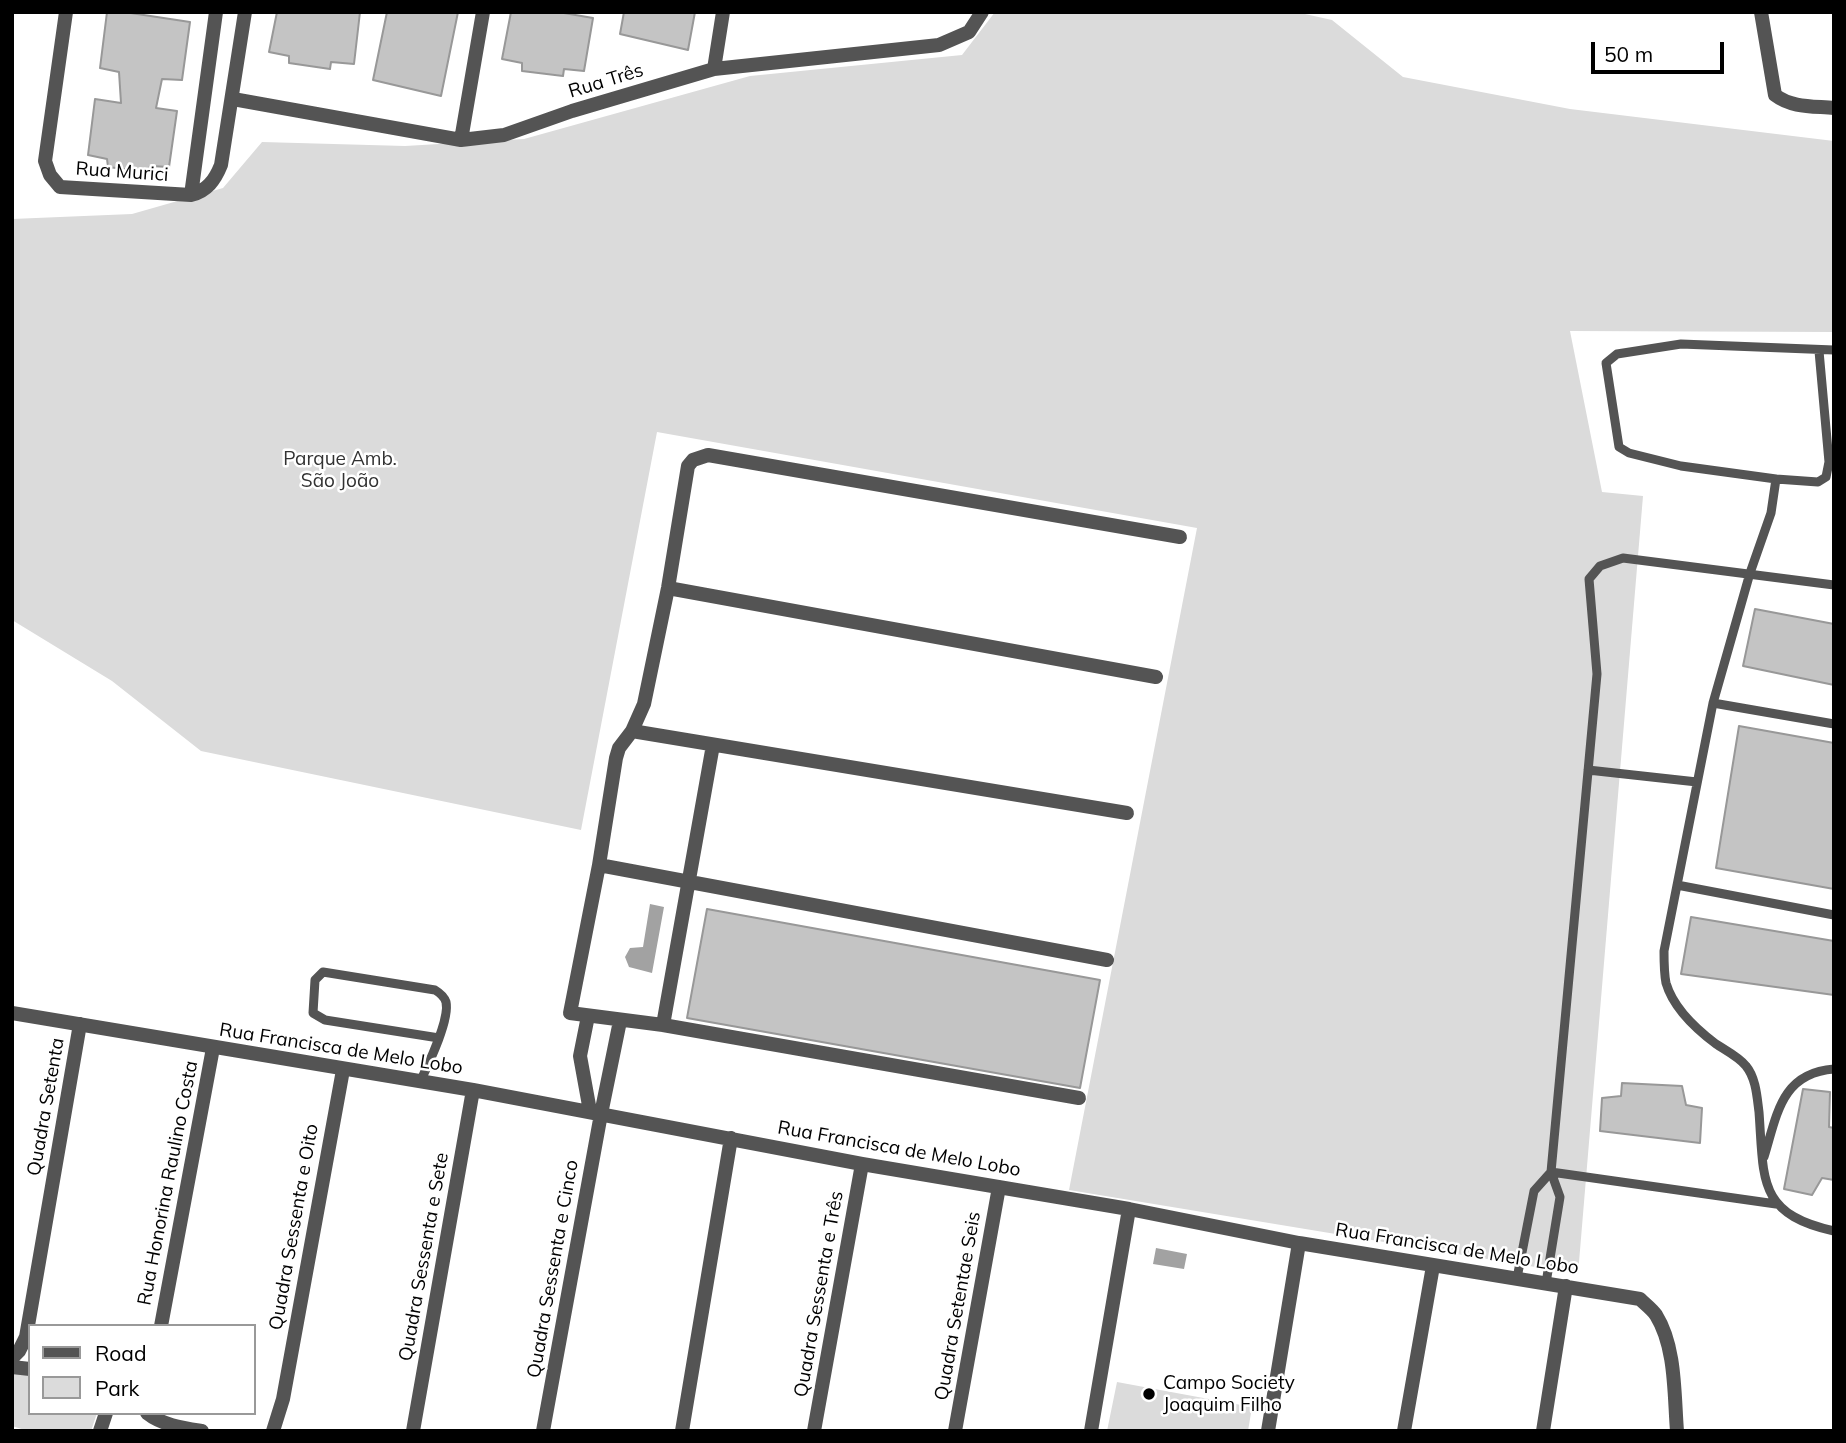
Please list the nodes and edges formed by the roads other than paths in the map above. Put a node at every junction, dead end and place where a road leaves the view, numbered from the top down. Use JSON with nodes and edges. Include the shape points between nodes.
{"nodes":[{"id":1,"x":66,"y":12,"type":"edge"},
{"id":2,"x":216,"y":12,"type":"edge"},
{"id":3,"x":245,"y":12,"type":"edge"},
{"id":4,"x":483,"y":12,"type":"edge"},
{"id":5,"x":723,"y":12,"type":"edge"},
{"id":6,"x":982,"y":12,"type":"edge"},
{"id":7,"x":1761,"y":12,"type":"edge"},
{"id":8,"x":714,"y":69,"type":"junction"},
{"id":9,"x":233,"y":99,"type":"junction"},
{"id":10,"x":1834,"y":108,"type":"edge"},
{"id":11,"x":461,"y":140,"type":"junction"},
{"id":12,"x":191,"y":195,"type":"junction"},
{"id":13,"x":1834,"y":350,"type":"edge"},
{"id":14,"x":1819,"y":351,"type":"junction"},
{"id":15,"x":1776,"y":479,"type":"junction"},
{"id":16,"x":1180,"y":537,"type":"dead end"},
{"id":17,"x":1750,"y":573,"type":"junction"},
{"id":18,"x":1834,"y":585,"type":"edge"},
{"id":19,"x":668,"y":588,"type":"junction"},
{"id":20,"x":1156,"y":677,"type":"dead end"},
{"id":21,"x":1713,"y":703,"type":"junction"},
{"id":22,"x":1834,"y":724,"type":"edge"},
{"id":23,"x":632,"y":731,"type":"junction"},
{"id":24,"x":713,"y":745,"type":"junction"},
{"id":25,"x":1588,"y":769,"type":"junction"},
{"id":26,"x":1697,"y":782,"type":"junction"},
{"id":27,"x":1127,"y":813,"type":"dead end"},
{"id":28,"x":599,"y":865,"type":"junction"},
{"id":29,"x":688,"y":881,"type":"junction"},
{"id":30,"x":1677,"y":885,"type":"junction"},
{"id":31,"x":1834,"y":915,"type":"edge"},
{"id":32,"x":1107,"y":960,"type":"dead end"},
{"id":33,"x":12,"y":1013,"type":"edge"},
{"id":34,"x":588,"y":1016,"type":"junction"},
{"id":35,"x":620,"y":1020,"type":"junction"},
{"id":36,"x":80,"y":1024,"type":"junction"},
{"id":37,"x":663,"y":1026,"type":"junction"},
{"id":38,"x":439,"y":1038,"type":"junction"},
{"id":39,"x":213,"y":1048,"type":"junction"},
{"id":40,"x":1834,"y":1069,"type":"edge"},
{"id":41,"x":342,"y":1070,"type":"junction"},
{"id":42,"x":420,"y":1082,"type":"junction"},
{"id":43,"x":473,"y":1090,"type":"junction"},
{"id":44,"x":1079,"y":1098,"type":"dead end"},
{"id":45,"x":595,"y":1112,"type":"junction"},
{"id":46,"x":732,"y":1138,"type":"junction"},
{"id":47,"x":1763,"y":1163,"type":"junction"},
{"id":48,"x":862,"y":1164,"type":"junction"},
{"id":49,"x":1551,"y":1172,"type":"junction"},
{"id":50,"x":999,"y":1187,"type":"junction"},
{"id":51,"x":1776,"y":1204,"type":"junction"},
{"id":52,"x":1129,"y":1209,"type":"junction"},
{"id":53,"x":1834,"y":1231,"type":"edge"},
{"id":54,"x":1300,"y":1243,"type":"junction"},
{"id":55,"x":1433,"y":1266,"type":"junction"},
{"id":56,"x":1517,"y":1278,"type":"junction"},
{"id":57,"x":1546,"y":1283,"type":"junction"},
{"id":58,"x":1566,"y":1286,"type":"junction"},
{"id":59,"x":28,"y":1324,"type":"edge"},
{"id":60,"x":161,"y":1324,"type":"edge"},
{"id":61,"x":28,"y":1325,"type":"edge"},
{"id":62,"x":12,"y":1358,"type":"edge"},
{"id":63,"x":151,"y":1415,"type":"edge"},
{"id":64,"x":202,"y":1431,"type":"edge"},
{"id":65,"x":273,"y":1431,"type":"edge"},
{"id":66,"x":413,"y":1431,"type":"edge"},
{"id":67,"x":543,"y":1431,"type":"edge"},
{"id":68,"x":682,"y":1431,"type":"edge"},
{"id":69,"x":814,"y":1431,"type":"edge"},
{"id":70,"x":955,"y":1431,"type":"edge"},
{"id":71,"x":1090,"y":1431,"type":"edge"},
{"id":72,"x":1268,"y":1431,"type":"edge"},
{"id":73,"x":1404,"y":1431,"type":"edge"},
{"id":74,"x":1543,"y":1431,"type":"edge"},
{"id":75,"x":1677,"y":1431,"type":"edge"}],
"edges":[{"from":1,"to":12,"type":"street","name":"Rua Murici","via":[[45,161],[50,175],[60,187]]},
{"from":2,"to":12,"type":"street"},
{"from":3,"to":9,"type":"street"},
{"from":4,"to":11,"type":"street"},
{"from":5,"to":8,"type":"street"},
{"from":6,"to":8,"type":"street","name":"Rua Três","via":[[969,32],[939,45]]},
{"from":7,"to":10,"type":"street","via":[[1775,94],[1794,105]]},
{"from":8,"to":11,"type":"street","name":"Rua Três","via":[[504,135]]},
{"from":9,"to":11,"type":"street","name":"Rua Três"},
{"from":9,"to":12,"type":"street","name":"Rua Murici","via":[[216,178]]},
{"from":13,"to":14,"type":"lane"},
{"from":14,"to":15,"type":"lane","via":[[1829,462],[1826,477],[1818,482]]},
{"from":14,"to":15,"type":"lane","via":[[1681,344],[1617,354],[1606,363],[1619,447],[1681,466]]},
{"from":15,"to":17,"type":"lane","via":[[1771,513]]},
{"from":16,"to":19,"type":"street","via":[[708,455],[688,467]]},
{"from":17,"to":18,"type":"lane"},
{"from":17,"to":21,"type":"lane"},
{"from":17,"to":25,"type":"lane","via":[[1622,558],[1600,566],[1590,579],[1597,674]]},
{"from":19,"to":20,"type":"street"},
{"from":19,"to":23,"type":"street","via":[[644,704]]},
{"from":21,"to":22,"type":"lane"},
{"from":21,"to":26,"type":"lane"},
{"from":23,"to":24,"type":"street"},
{"from":23,"to":28,"type":"street","via":[[616,758]]},
{"from":24,"to":27,"type":"street"},
{"from":24,"to":29,"type":"street"},
{"from":25,"to":26,"type":"lane"},
{"from":25,"to":49,"type":"lane"},
{"from":26,"to":30,"type":"lane"},
{"from":28,"to":29,"type":"street"},
{"from":28,"to":34,"type":"street","via":[[570,1013]]},
{"from":29,"to":32,"type":"street"},
{"from":29,"to":37,"type":"street"},
{"from":30,"to":31,"type":"lane"},
{"from":30,"to":47,"type":"lane","via":[[1664,951],[1666,982],[1675,1002],[1701,1033],[1746,1066],[1757,1091]]},
{"from":33,"to":36,"type":"street","name":"Rua Francisca de Melo Lobo"},
{"from":34,"to":35,"type":"street"},
{"from":34,"to":45,"type":"street","via":[[580,1056]]},
{"from":35,"to":37,"type":"street"},
{"from":35,"to":45,"type":"street","name":"Quadra Sessenta e Cinco"},
{"from":36,"to":39,"type":"street","name":"Rua Francisca de Melo Lobo"},
{"from":36,"to":59,"type":"street","name":"Quadra Setenta"},
{"from":37,"to":44,"type":"street"},
{"from":38,"to":38,"type":"lane","via":[[447,1003],[435,990],[323,972],[315,980],[313,1013],[325,1020]]},
{"from":38,"to":42,"type":"lane"},
{"from":39,"to":41,"type":"street","name":"Rua Francisca de Melo Lobo"},
{"from":39,"to":60,"type":"street","name":"Rua Honorina Raulino Costa"},
{"from":40,"to":47,"type":"lane","via":[[1815,1071],[1795,1083],[1780,1102]]},
{"from":41,"to":42,"type":"street","name":"Rua Francisca de Melo Lobo"},
{"from":41,"to":65,"type":"street","name":"Quadra Sessenta e Oito","via":[[283,1399]]},
{"from":42,"to":43,"type":"street","name":"Rua Francisca de Melo Lobo"},
{"from":43,"to":45,"type":"street","name":"Rua Francisca de Melo Lobo"},
{"from":43,"to":66,"type":"street","name":"Quadra Sessenta e Sete"},
{"from":45,"to":46,"type":"street","name":"Rua Francisca de Melo Lobo"},
{"from":45,"to":67,"type":"street","name":"Quadra Sessenta e Cinco"},
{"from":46,"to":48,"type":"street","name":"Rua Francisca de Melo Lobo"},
{"from":46,"to":68,"type":"street"},
{"from":47,"to":51,"type":"lane","via":[[1764,1180]]},
{"from":48,"to":50,"type":"street","name":"Rua Francisca de Melo Lobo"},
{"from":48,"to":69,"type":"street","name":"Quadra Sessenta e Três"},
{"from":49,"to":51,"type":"lane"},
{"from":49,"to":56,"type":"lane","via":[[1534,1191]]},
{"from":49,"to":57,"type":"lane","via":[[1560,1196]]},
{"from":50,"to":52,"type":"street","name":"Rua Francisca de Melo Lobo"},
{"from":50,"to":70,"type":"street","name":"Quadra Setentae Seis"},
{"from":51,"to":53,"type":"lane","via":[[1793,1217]]},
{"from":52,"to":54,"type":"street","name":"Rua Francisca de Melo Lobo"},
{"from":52,"to":71,"type":"street"},
{"from":54,"to":55,"type":"street","name":"Rua Francisca de Melo Lobo"},
{"from":54,"to":72,"type":"street"},
{"from":55,"to":56,"type":"street","name":"Rua Francisca de Melo Lobo"},
{"from":55,"to":73,"type":"street"},
{"from":56,"to":57,"type":"street","name":"Rua Francisca de Melo Lobo"},
{"from":57,"to":58,"type":"street","name":"Rua Francisca de Melo Lobo"},
{"from":58,"to":74,"type":"street"},
{"from":58,"to":75,"type":"street","name":"Rua Francisca de Melo Lobo","via":[[1640,1299],[1654,1312],[1669,1349]]},
{"from":61,"to":62,"type":"street","name":"Quadra Setenta","via":[[19,1352]]},
{"from":63,"to":64,"type":"street"}]}
